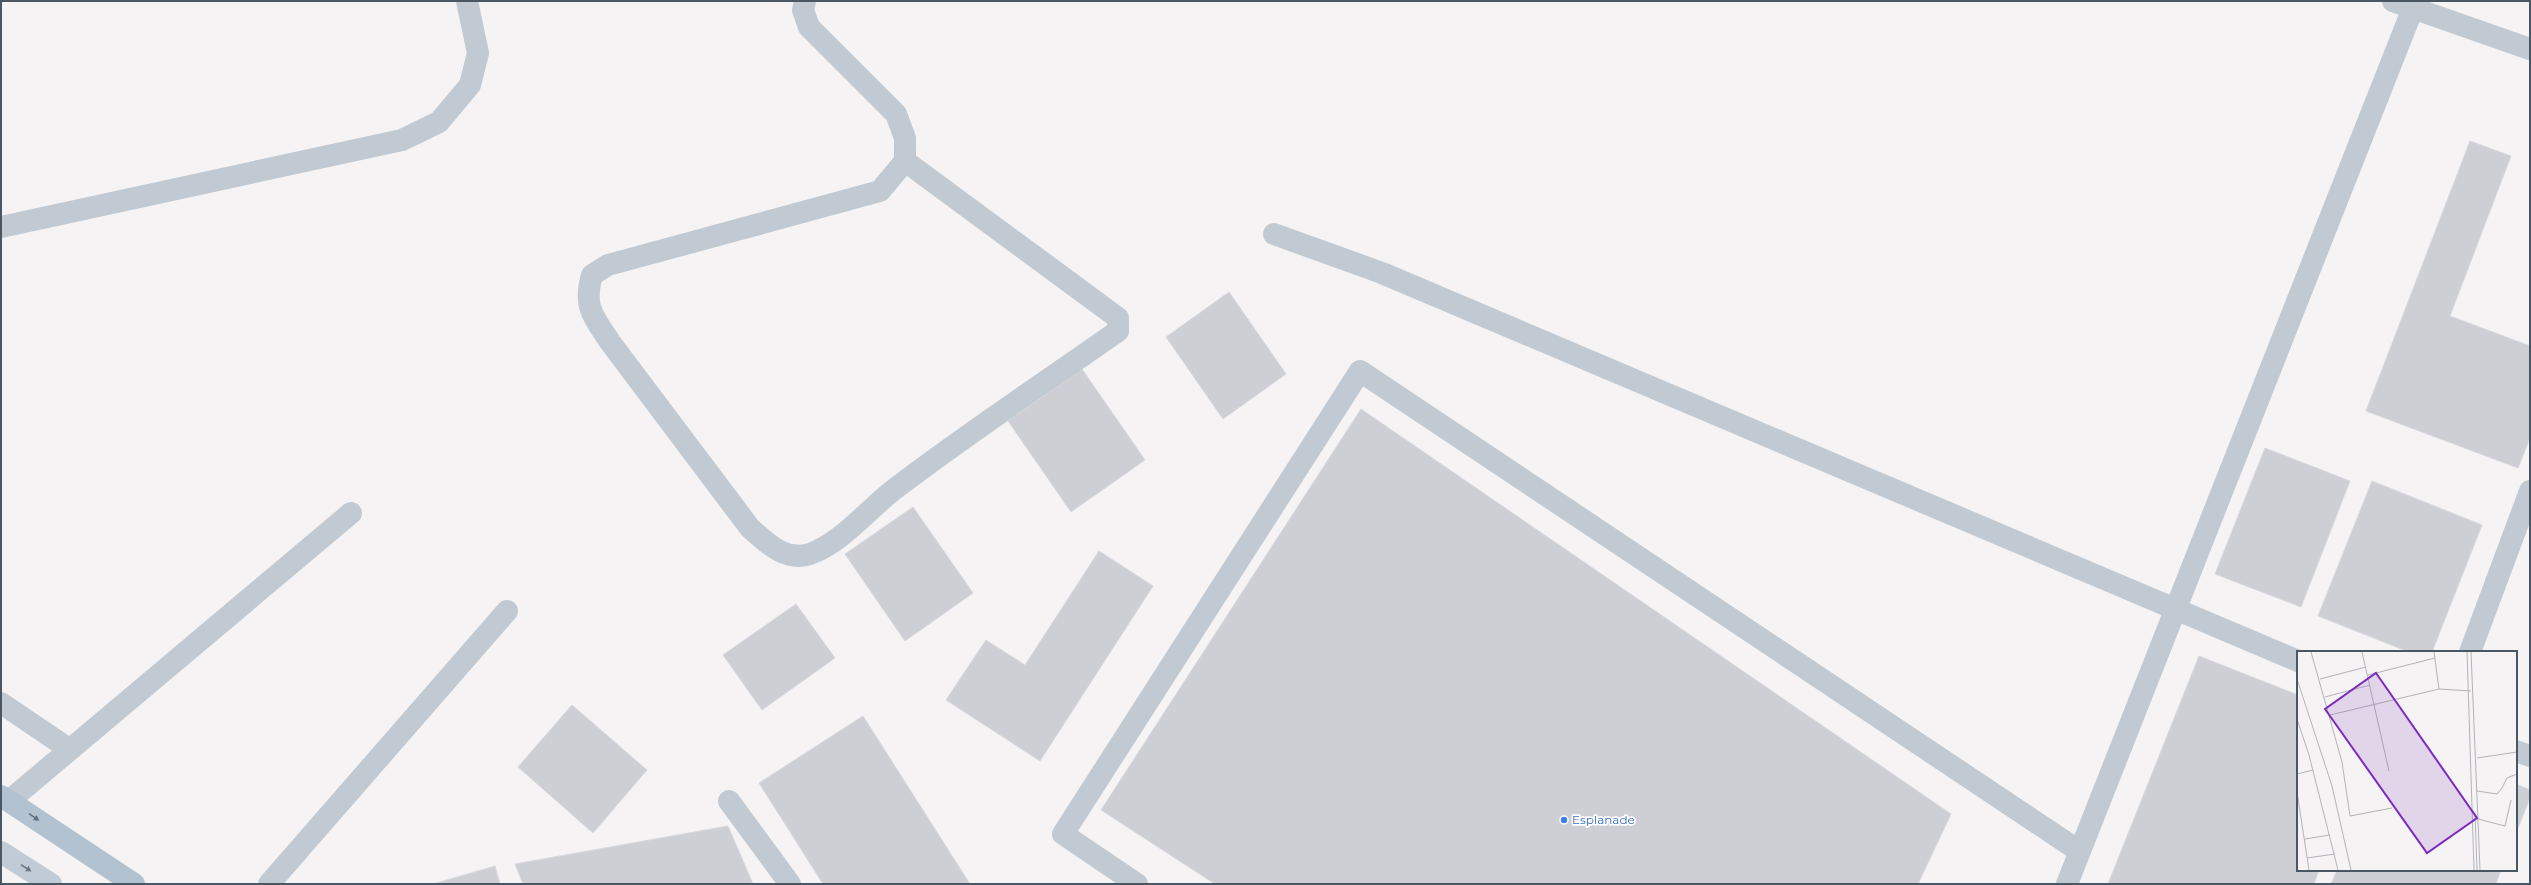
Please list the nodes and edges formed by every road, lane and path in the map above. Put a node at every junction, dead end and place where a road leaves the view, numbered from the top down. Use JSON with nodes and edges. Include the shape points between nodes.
{"nodes":[{"id":1,"x":467,"y":1,"type":"edge"},
{"id":2,"x":805,"y":1,"type":"edge"},
{"id":3,"x":2403,"y":4,"type":"edge"},
{"id":4,"x":2530,"y":49,"type":"edge"},
{"id":5,"x":905,"y":161,"type":"junction"},
{"id":6,"x":1,"y":227,"type":"edge"},
{"id":7,"x":1274,"y":234,"type":"dead end"},
{"id":8,"x":2530,"y":491,"type":"edge"},
{"id":9,"x":351,"y":513,"type":"dead end"},
{"id":10,"x":2175,"y":607,"type":"junction"},
{"id":11,"x":507,"y":611,"type":"dead end"},
{"id":12,"x":2470,"y":651,"type":"edge"},
{"id":13,"x":2297,"y":661,"type":"edge"},
{"id":14,"x":1,"y":703,"type":"edge"},
{"id":15,"x":69,"y":749,"type":"junction"},
{"id":16,"x":2517,"y":751,"type":"edge"},
{"id":17,"x":2530,"y":756,"type":"edge"},
{"id":18,"x":5,"y":798,"type":"edge"},
{"id":19,"x":729,"y":801,"type":"dead end"},
{"id":20,"x":1,"y":852,"type":"edge"},
{"id":21,"x":2079,"y":852,"type":"junction"},
{"id":22,"x":51,"y":884,"type":"edge"},
{"id":23,"x":134,"y":884,"type":"edge"},
{"id":24,"x":270,"y":884,"type":"edge"},
{"id":25,"x":790,"y":884,"type":"edge"},
{"id":26,"x":1138,"y":884,"type":"edge"},
{"id":27,"x":2067,"y":884,"type":"edge"}],
"edges":[{"from":1,"to":6,"type":"street","via":[[478,53],[470,85],[439,122],[402,140]]},
{"from":2,"to":5,"type":"street","via":[[803,10],[809,27],[896,114],[905,138]]},
{"from":3,"to":4,"type":"street"},
{"from":3,"to":10,"type":"street"},
{"from":5,"to":5,"type":"street","via":[[1118,318],[1118,331],[895,488],[830,544],[809,554],[788,555],[771,547],[750,528],[610,342],[592,314],[587,293],[592,275],[608,265],[880,191]]},
{"from":7,"to":10,"type":"street","via":[[1382,273]]},
{"from":8,"to":12,"type":"street"},
{"from":9,"to":15,"type":"street"},
{"from":10,"to":13,"type":"street"},
{"from":10,"to":21,"type":"street"},
{"from":11,"to":24,"type":"street"},
{"from":14,"to":15,"type":"street"},
{"from":15,"to":18,"type":"street"},
{"from":16,"to":17,"type":"street"},
{"from":18,"to":23,"type":"main road","one_way":true},
{"from":19,"to":25,"type":"street"},
{"from":20,"to":22,"type":"street","one_way":true},
{"from":21,"to":26,"type":"street","via":[[1360,371],[1063,834]]},
{"from":21,"to":27,"type":"street"}]}
